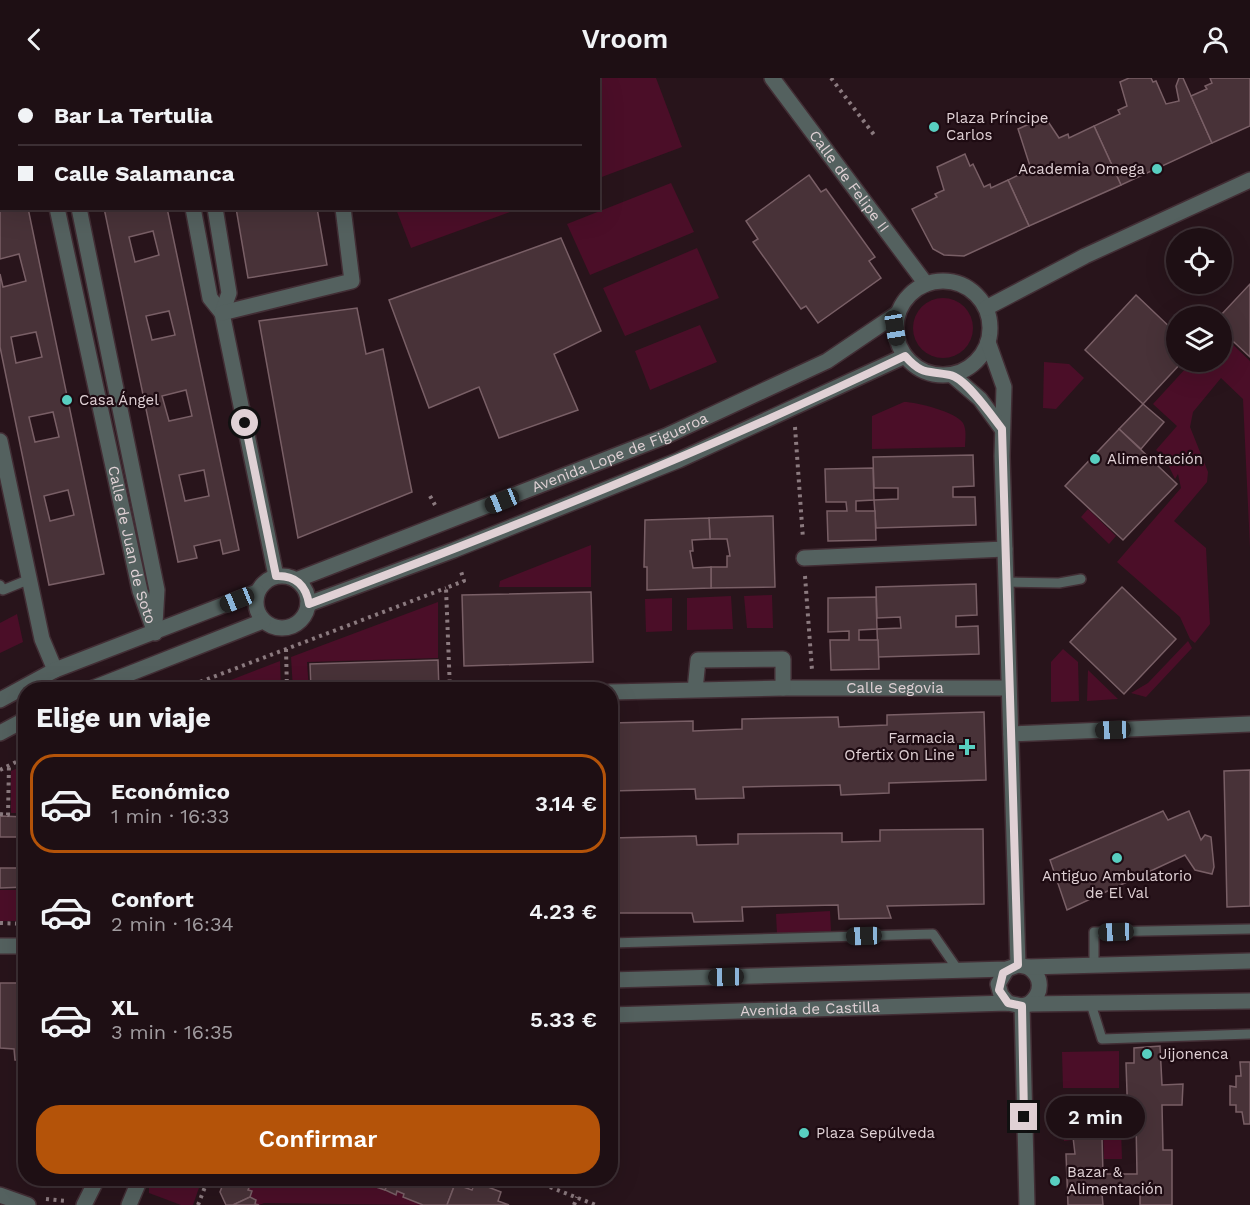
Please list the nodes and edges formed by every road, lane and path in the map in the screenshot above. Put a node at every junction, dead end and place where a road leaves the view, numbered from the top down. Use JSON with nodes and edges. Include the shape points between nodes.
{"nodes":[{"id":1,"x":772,"y":78,"type":"edge"},
{"id":2,"x":831,"y":78,"type":"edge"},
{"id":3,"x":875,"y":136,"type":"dead end"},
{"id":4,"x":1250,"y":180,"type":"edge"},
{"id":5,"x":57,"y":210,"type":"edge"},
{"id":6,"x":79,"y":210,"type":"edge"},
{"id":7,"x":192,"y":210,"type":"edge"},
{"id":8,"x":214,"y":210,"type":"edge"},
{"id":9,"x":343,"y":210,"type":"edge"},
{"id":10,"x":926,"y":284,"type":"junction"},
{"id":11,"x":986,"y":308,"type":"junction"},
{"id":12,"x":222,"y":313,"type":"junction"},
{"id":13,"x":898,"y":313,"type":"junction"},
{"id":14,"x":988,"y":342,"type":"junction"},
{"id":15,"x":905,"y":356,"type":"junction"},
{"id":16,"x":952,"y":375,"type":"junction"},
{"id":17,"x":1002,"y":429,"type":"junction"},
{"id":18,"x":0,"y":441,"type":"edge"},
{"id":19,"x":430,"y":496,"type":"dead end"},
{"id":20,"x":445,"y":524,"type":"junction"},
{"id":21,"x":1005,"y":549,"type":"junction"},
{"id":22,"x":454,"y":550,"type":"junction"},
{"id":23,"x":804,"y":558,"type":"dead end"},
{"id":24,"x":276,"y":576,"type":"junction"},
{"id":25,"x":30,"y":579,"type":"junction"},
{"id":26,"x":1081,"y":579,"type":"dead end"},
{"id":27,"x":296,"y":580,"type":"junction"},
{"id":28,"x":1007,"y":582,"type":"junction"},
{"id":29,"x":0,"y":585,"type":"edge"},
{"id":30,"x":446,"y":588,"type":"junction"},
{"id":31,"x":257,"y":592,"type":"junction"},
{"id":32,"x":309,"y":604,"type":"junction"},
{"id":33,"x":263,"y":621,"type":"junction"},
{"id":34,"x":155,"y":633,"type":"junction"},
{"id":35,"x":286,"y":649,"type":"junction"},
{"id":36,"x":55,"y":670,"type":"junction"},
{"id":37,"x":33,"y":682,"type":"edge"},
{"id":38,"x":108,"y":682,"type":"edge"},
{"id":39,"x":200,"y":682,"type":"edge"},
{"id":40,"x":287,"y":682,"type":"edge"},
{"id":41,"x":450,"y":682,"type":"edge"},
{"id":42,"x":783,"y":688,"type":"junction"},
{"id":43,"x":1008,"y":688,"type":"junction"},
{"id":44,"x":18,"y":690,"type":"edge"},
{"id":45,"x":695,"y":690,"type":"junction"},
{"id":46,"x":618,"y":693,"type":"edge"},
{"id":47,"x":0,"y":700,"type":"edge"},
{"id":48,"x":18,"y":723,"type":"edge"},
{"id":49,"x":1250,"y":724,"type":"edge"},
{"id":50,"x":0,"y":732,"type":"edge"},
{"id":51,"x":1011,"y":734,"type":"junction"},
{"id":52,"x":18,"y":761,"type":"edge"},
{"id":53,"x":9,"y":765,"type":"junction"},
{"id":54,"x":0,"y":770,"type":"edge"},
{"id":55,"x":0,"y":814,"type":"edge"},
{"id":56,"x":0,"y":924,"type":"edge"},
{"id":57,"x":18,"y":924,"type":"edge"},
{"id":58,"x":1250,"y":929,"type":"edge"},
{"id":59,"x":618,"y":944,"type":"edge"},
{"id":60,"x":0,"y":946,"type":"edge"},
{"id":61,"x":18,"y":946,"type":"edge"},
{"id":62,"x":1250,"y":961,"type":"edge"},
{"id":63,"x":1094,"y":965,"type":"junction"},
{"id":64,"x":1018,"y":967,"type":"junction"},
{"id":65,"x":958,"y":970,"type":"junction"},
{"id":66,"x":618,"y":980,"type":"edge"},
{"id":67,"x":1250,"y":1001,"type":"edge"},
{"id":68,"x":1020,"y":1004,"type":"junction"},
{"id":69,"x":1091,"y":1004,"type":"junction"},
{"id":70,"x":618,"y":1015,"type":"edge"},
{"id":71,"x":1250,"y":1034,"type":"edge"},
{"id":72,"x":92,"y":1186,"type":"edge"},
{"id":73,"x":137,"y":1186,"type":"edge"},
{"id":74,"x":205,"y":1186,"type":"edge"},
{"id":75,"x":548,"y":1186,"type":"edge"},
{"id":76,"x":0,"y":1195,"type":"edge"},
{"id":77,"x":577,"y":1197,"type":"junction"},
{"id":78,"x":79,"y":1202,"type":"edge"},
{"id":79,"x":28,"y":1205,"type":"edge"},
{"id":80,"x":43,"y":1205,"type":"edge"},
{"id":81,"x":129,"y":1205,"type":"edge"},
{"id":82,"x":198,"y":1205,"type":"edge"},
{"id":83,"x":574,"y":1205,"type":"edge"},
{"id":84,"x":596,"y":1205,"type":"edge"},
{"id":85,"x":1027,"y":1205,"type":"edge"}],
"edges":[{"from":1,"to":10,"type":"street","name":"Calle de Felipe II"},
{"from":2,"to":3,"type":"path"},
{"from":4,"to":11,"type":"street","via":[[1085,256]]},
{"from":5,"to":34,"type":"street","name":"Calle de Juan de Soto","via":[[140,591]]},
{"from":6,"to":34,"type":"street","name":"Calle de Juan de Soto","via":[[157,590]]},
{"from":7,"to":12,"type":"street","via":[[210,298]]},
{"from":8,"to":12,"type":"street","via":[[228,293]]},
{"from":9,"to":12,"type":"street","via":[[352,281]]},
{"from":10,"to":11,"type":"street","via":[[954,282],[973,292]]},
{"from":10,"to":13,"type":"street","via":[[904,300]]},
{"from":11,"to":14,"type":"street"},
{"from":12,"to":24,"type":"street"},
{"from":13,"to":15,"type":"street","via":[[895,328]]},
{"from":13,"to":20,"type":"street","name":"Avenida Lope de Figueroa","via":[[817,366],[666,436]]},
{"from":14,"to":16,"type":"street","via":[[975,363]]},
{"from":14,"to":17,"type":"street","via":[[1004,387]]},
{"from":15,"to":16,"type":"street","via":[[926,372]]},
{"from":15,"to":22,"type":"street","name":"Avenida Lope de Figueroa","via":[[679,460]]},
{"from":16,"to":17,"type":"street","via":[[980,399]]},
{"from":17,"to":21,"type":"street"},
{"from":18,"to":25,"type":"street"},
{"from":19,"to":20,"type":"path"},
{"from":20,"to":27,"type":"street","name":"Avenida Lope de Figueroa"},
{"from":21,"to":23,"type":"street"},
{"from":21,"to":28,"type":"street"},
{"from":22,"to":30,"type":"path","via":[[464,581]]},
{"from":22,"to":32,"type":"street","name":"Avenida Lope de Figueroa"},
{"from":24,"to":27,"type":"street"},
{"from":24,"to":31,"type":"street"},
{"from":25,"to":29,"type":"lane","via":[[3,590]]},
{"from":25,"to":36,"type":"street","via":[[42,639]]},
{"from":26,"to":28,"type":"lane","via":[[1059,583]]},
{"from":27,"to":32,"type":"street","via":[[303,586]]},
{"from":28,"to":43,"type":"street"},
{"from":30,"to":35,"type":"path"},
{"from":30,"to":41,"type":"path"},
{"from":31,"to":33,"type":"street","via":[[256,610]]},
{"from":31,"to":34,"type":"street"},
{"from":32,"to":33,"type":"street","via":[[307,613],[294,626],[276,628]]},
{"from":33,"to":38,"type":"street"},
{"from":34,"to":36,"type":"street"},
{"from":35,"to":39,"type":"path"},
{"from":35,"to":40,"type":"path"},
{"from":36,"to":37,"type":"street"},
{"from":42,"to":43,"type":"street","name":"Calle Segovia"},
{"from":42,"to":45,"type":"street","name":"Calle Segovia"},
{"from":42,"to":45,"type":"street","via":[[783,659],[698,660]]},
{"from":43,"to":51,"type":"street"},
{"from":44,"to":47,"type":"street"},
{"from":45,"to":46,"type":"street","name":"Calle Segovia"},
{"from":48,"to":50,"type":"street"},
{"from":49,"to":51,"type":"street"},
{"from":51,"to":64,"type":"street"},
{"from":52,"to":53,"type":"path"},
{"from":53,"to":54,"type":"path"},
{"from":53,"to":55,"type":"path","via":[[8,815]]},
{"from":56,"to":57,"type":"path"},
{"from":58,"to":63,"type":"lane","via":[[1094,932]]},
{"from":59,"to":65,"type":"lane","via":[[933,934]]},
{"from":60,"to":61,"type":"street"},
{"from":62,"to":63,"type":"street"},
{"from":63,"to":64,"type":"street"},
{"from":64,"to":65,"type":"street"},
{"from":64,"to":68,"type":"street","via":[[998,984],[1001,995]]},
{"from":64,"to":68,"type":"street","via":[[1036,974],[1040,985],[1037,996]]},
{"from":65,"to":66,"type":"street"},
{"from":67,"to":69,"type":"street","name":"Avenida de Castilla"},
{"from":68,"to":69,"type":"street","name":"Avenida de Castilla"},
{"from":68,"to":70,"type":"street","name":"Avenida de Castilla"},
{"from":68,"to":85,"type":"street"},
{"from":69,"to":71,"type":"lane","via":[[1102,1039]]},
{"from":72,"to":78,"type":"street"},
{"from":73,"to":81,"type":"street"},
{"from":74,"to":82,"type":"path"},
{"from":75,"to":77,"type":"path"},
{"from":76,"to":79,"type":"street"},
{"from":77,"to":83,"type":"path"},
{"from":77,"to":84,"type":"path"},
{"from":78,"to":80,"type":"path","via":[[46,1197]]}]}
